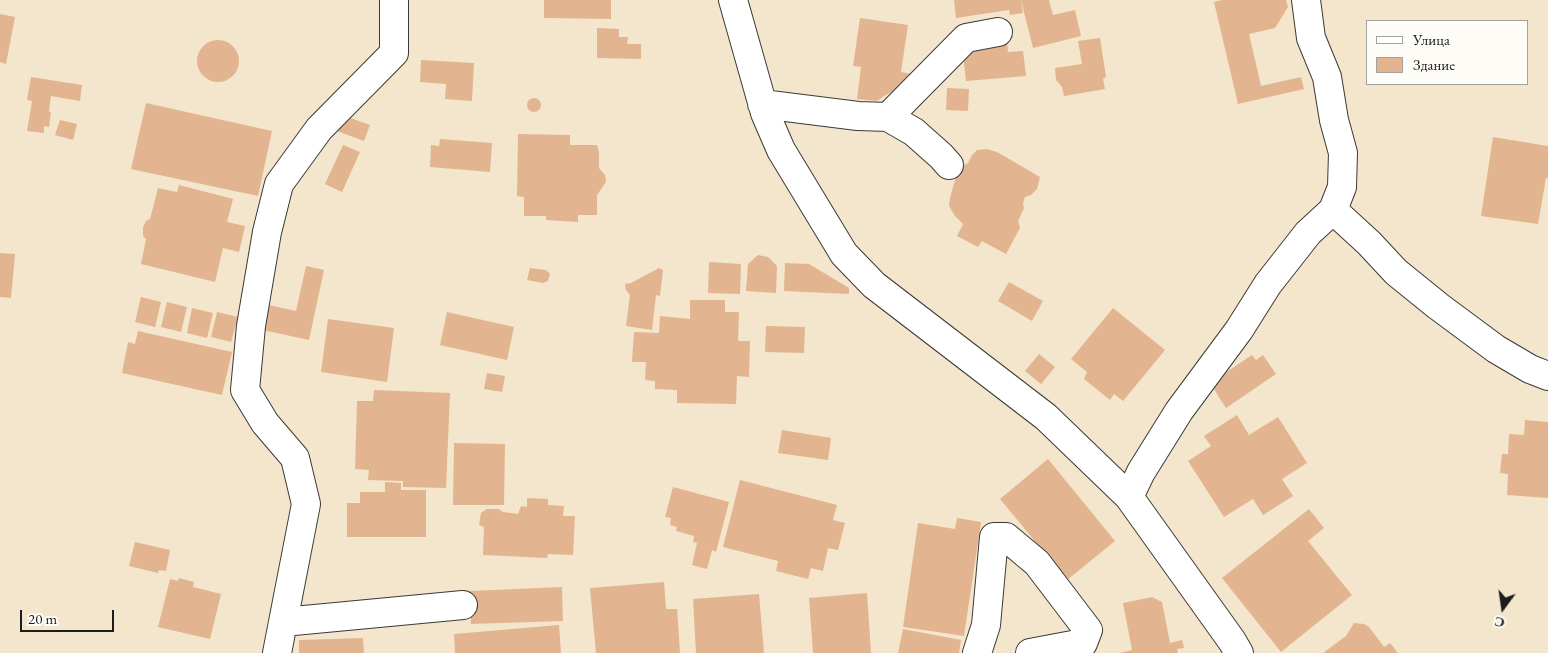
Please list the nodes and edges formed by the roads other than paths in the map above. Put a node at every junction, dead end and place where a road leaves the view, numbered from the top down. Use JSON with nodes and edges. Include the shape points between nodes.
{"nodes":[{"id":1,"x":394,"y":0,"type":"edge"},
{"id":2,"x":733,"y":0,"type":"edge"},
{"id":3,"x":1306,"y":0,"type":"edge"},
{"id":4,"x":998,"y":32,"type":"dead end"},
{"id":5,"x":762,"y":104,"type":"junction"},
{"id":6,"x":888,"y":117,"type":"junction"},
{"id":7,"x":949,"y":165,"type":"dead end"},
{"id":8,"x":1333,"y":210,"type":"junction"},
{"id":9,"x":1548,"y":376,"type":"edge"},
{"id":10,"x":1129,"y":497,"type":"junction"},
{"id":11,"x":463,"y":605,"type":"dead end"},
{"id":12,"x":283,"y":622,"type":"junction"},
{"id":13,"x":278,"y":653,"type":"edge"},
{"id":14,"x":977,"y":653,"type":"edge"},
{"id":15,"x":1030,"y":653,"type":"edge"},
{"id":16,"x":1239,"y":653,"type":"edge"}],
"edges":[{"from":1,"to":12,"type":"street","via":[[394,53],[319,130],[279,184],[264,251],[251,326],[245,390],[265,423],[295,458],[306,504]]},
{"from":2,"to":5,"type":"street"},
{"from":3,"to":8,"type":"street","via":[[1311,38],[1327,77],[1343,153],[1342,187]]},
{"from":4,"to":6,"type":"street","via":[[966,38]]},
{"from":5,"to":6,"type":"street"},
{"from":5,"to":10,"type":"street","via":[[781,150],[844,254],[874,285],[1046,417]]},
{"from":6,"to":7,"type":"street","via":[[914,132]]},
{"from":8,"to":9,"type":"street","via":[[1396,272],[1438,306],[1496,349]]},
{"from":8,"to":10,"type":"street","via":[[1308,233],[1268,284],[1239,330],[1178,411]]},
{"from":10,"to":16,"type":"street"},
{"from":11,"to":12,"type":"street"},
{"from":12,"to":13,"type":"street"},
{"from":14,"to":15,"type":"street","via":[[986,625],[994,537],[1006,537],[1037,563],[1088,630],[1083,643]]}]}
